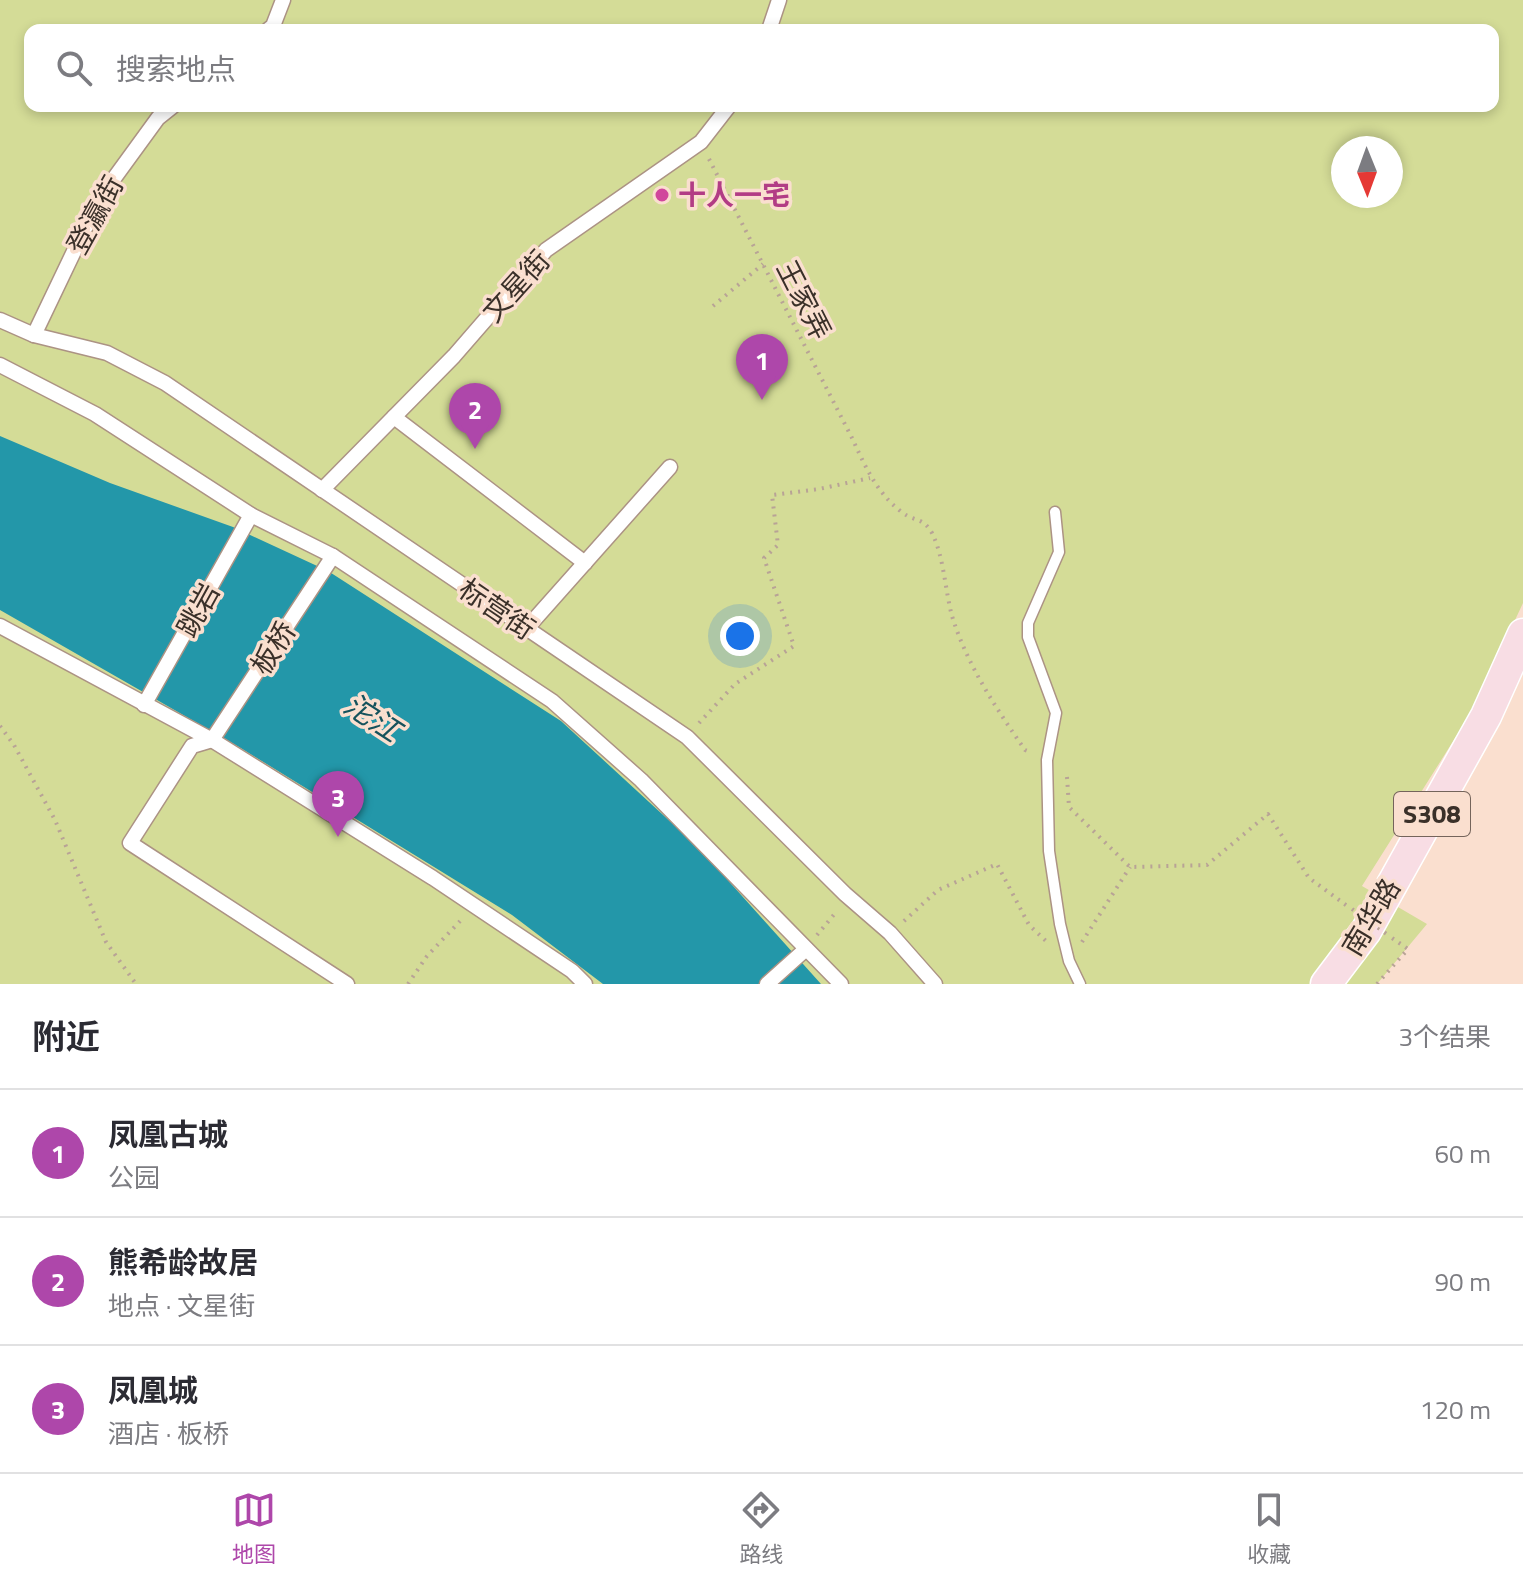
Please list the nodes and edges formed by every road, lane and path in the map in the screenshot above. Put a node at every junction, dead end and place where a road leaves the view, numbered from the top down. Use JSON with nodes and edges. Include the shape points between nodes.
{"nodes":[{"id":1,"x":283,"y":0,"type":"edge"},
{"id":2,"x":779,"y":0,"type":"edge"},
{"id":3,"x":274,"y":24,"type":"edge"},
{"id":4,"x":771,"y":24,"type":"edge"},
{"id":5,"x":166,"y":112,"type":"edge"},
{"id":6,"x":724,"y":112,"type":"edge"},
{"id":7,"x":701,"y":142,"type":"junction"},
{"id":8,"x":763,"y":264,"type":"junction"},
{"id":9,"x":713,"y":306,"type":"dead end"},
{"id":10,"x":0,"y":320,"type":"edge"},
{"id":11,"x":34,"y":335,"type":"junction"},
{"id":12,"x":0,"y":365,"type":"edge"},
{"id":13,"x":394,"y":417,"type":"junction"},
{"id":14,"x":670,"y":467,"type":"dead end"},
{"id":15,"x":870,"y":478,"type":"junction"},
{"id":16,"x":322,"y":490,"type":"junction"},
{"id":17,"x":1055,"y":512,"type":"dead end"},
{"id":18,"x":251,"y":515,"type":"junction"},
{"id":19,"x":333,"y":556,"type":"junction"},
{"id":20,"x":585,"y":563,"type":"junction"},
{"id":21,"x":0,"y":626,"type":"edge"},
{"id":22,"x":526,"y":629,"type":"junction"},
{"id":23,"x":1523,"y":634,"type":"edge"},
{"id":24,"x":144,"y":705,"type":"junction"},
{"id":25,"x":0,"y":726,"type":"edge"},
{"id":26,"x":687,"y":737,"type":"junction"},
{"id":27,"x":212,"y":740,"type":"junction"},
{"id":28,"x":1047,"y":760,"type":"junction"},
{"id":29,"x":1130,"y":867,"type":"junction"},
{"id":30,"x":845,"y":894,"type":"junction"},
{"id":31,"x":474,"y":905,"type":"junction"},
{"id":32,"x":890,"y":933,"type":"junction"},
{"id":33,"x":806,"y":949,"type":"junction"},
{"id":34,"x":1069,"y":961,"type":"junction"},
{"id":35,"x":136,"y":984,"type":"edge"},
{"id":36,"x":347,"y":984,"type":"edge"},
{"id":37,"x":408,"y":984,"type":"edge"},
{"id":38,"x":585,"y":984,"type":"edge"},
{"id":39,"x":767,"y":984,"type":"edge"},
{"id":40,"x":841,"y":984,"type":"edge"},
{"id":41,"x":935,"y":984,"type":"edge"},
{"id":42,"x":1080,"y":984,"type":"edge"},
{"id":43,"x":1326,"y":984,"type":"edge"},
{"id":44,"x":1377,"y":984,"type":"edge"}],
"edges":[{"from":1,"to":3,"type":"street"},
{"from":2,"to":4,"type":"street"},
{"from":5,"to":11,"type":"street","name":"登瀛街","via":[[99,199]]},
{"from":6,"to":7,"type":"street","name":"文星街"},
{"from":7,"to":8,"type":"path","name":"王家弄"},
{"from":7,"to":13,"type":"street","name":"文星街","via":[[546,250]]},
{"from":8,"to":9,"type":"path"},
{"from":8,"to":15,"type":"path","name":"王家弄"},
{"from":10,"to":11,"type":"street","name":"标营街"},
{"from":11,"to":16,"type":"street","name":"标营街","via":[[107,353],[165,383]]},
{"from":12,"to":18,"type":"street","via":[[95,414]]},
{"from":13,"to":16,"type":"street","name":"文星街"},
{"from":13,"to":20,"type":"street"},
{"from":14,"to":20,"type":"street"},
{"from":15,"to":26,"type":"path","via":[[772,495],[778,545],[764,558],[794,646],[735,684]]},
{"from":15,"to":28,"type":"path","name":"王家弄","via":[[904,514],[926,523],[970,664],[1025,750]]},
{"from":16,"to":22,"type":"street","name":"标营街"},
{"from":17,"to":28,"type":"lane","via":[[1059,552],[1028,623],[1028,637],[1056,713]]},
{"from":18,"to":19,"type":"street"},
{"from":18,"to":24,"type":"street","name":"跳岩"},
{"from":19,"to":27,"type":"street","name":"板桥"},
{"from":19,"to":33,"type":"street","via":[[552,701],[641,780]]},
{"from":20,"to":22,"type":"street"},
{"from":21,"to":24,"type":"street"},
{"from":22,"to":26,"type":"street","name":"标营街"},
{"from":23,"to":43,"type":"main road","name":"南华路","number":"S308","via":[[1486,716],[1378,908]]},
{"from":24,"to":27,"type":"street"},
{"from":25,"to":35,"type":"path","via":[[55,820],[106,942]]},
{"from":26,"to":30,"type":"street","name":"标营街"},
{"from":27,"to":31,"type":"street"},
{"from":27,"to":36,"type":"street","via":[[192,746],[130,843]]},
{"from":28,"to":29,"type":"path","via":[[1066,767],[1069,807]]},
{"from":28,"to":34,"type":"lane","via":[[1049,851]]},
{"from":29,"to":34,"type":"path"},
{"from":29,"to":44,"type":"path","bridge":true,"via":[[1207,865],[1268,814],[1309,878],[1408,949]]},
{"from":30,"to":32,"type":"street","name":"标营街"},
{"from":30,"to":33,"type":"path"},
{"from":31,"to":37,"type":"path"},
{"from":31,"to":38,"type":"street"},
{"from":32,"to":34,"type":"path","via":[[938,890],[997,864],[1029,925]]},
{"from":32,"to":41,"type":"street","name":"标营街"},
{"from":33,"to":39,"type":"street"},
{"from":33,"to":40,"type":"street"},
{"from":34,"to":42,"type":"lane"}]}
